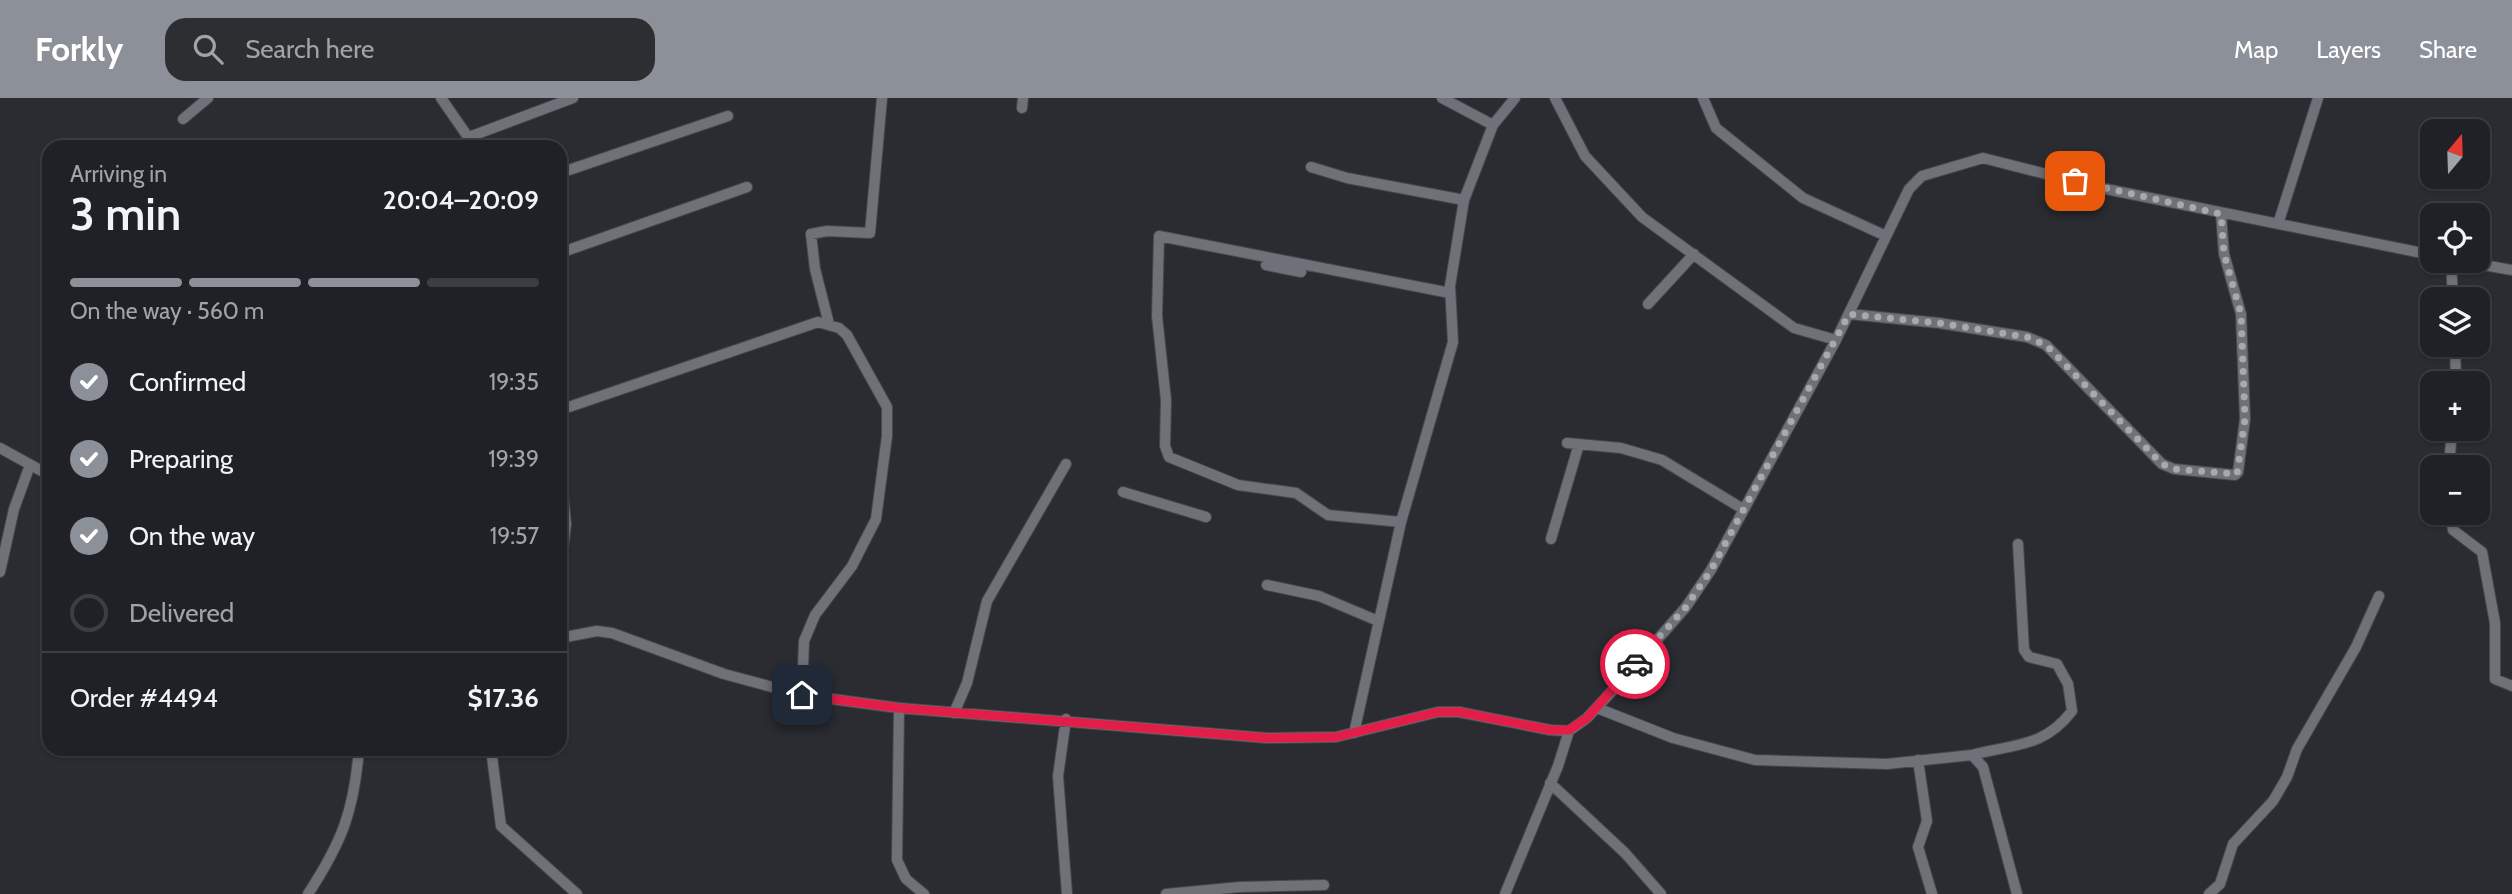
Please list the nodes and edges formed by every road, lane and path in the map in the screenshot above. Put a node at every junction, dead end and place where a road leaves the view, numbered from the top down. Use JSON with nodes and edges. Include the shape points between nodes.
{"nodes":[{"id":1,"x":208,"y":98,"type":"edge"},
{"id":2,"x":441,"y":98,"type":"edge"},
{"id":3,"x":573,"y":98,"type":"edge"},
{"id":4,"x":882,"y":98,"type":"edge"},
{"id":5,"x":1442,"y":98,"type":"edge"},
{"id":6,"x":1515,"y":98,"type":"edge"},
{"id":7,"x":1555,"y":98,"type":"edge"},
{"id":8,"x":1703,"y":98,"type":"edge"},
{"id":9,"x":2318,"y":98,"type":"edge"},
{"id":10,"x":728,"y":116,"type":"dead end"},
{"id":11,"x":183,"y":119,"type":"dead end"},
{"id":12,"x":1493,"y":125,"type":"junction"},
{"id":13,"x":471,"y":140,"type":"edge"},
{"id":14,"x":477,"y":140,"type":"edge"},
{"id":15,"x":1311,"y":167,"type":"dead end"},
{"id":16,"x":567,"y":171,"type":"edge"},
{"id":17,"x":747,"y":187,"type":"dead end"},
{"id":18,"x":1464,"y":200,"type":"junction"},
{"id":19,"x":2221,"y":214,"type":"junction"},
{"id":20,"x":2278,"y":224,"type":"junction"},
{"id":21,"x":1885,"y":236,"type":"junction"},
{"id":22,"x":1215,"y":243,"type":"dead end"},
{"id":23,"x":567,"y":251,"type":"edge"},
{"id":24,"x":2420,"y":253,"type":"edge"},
{"id":25,"x":1694,"y":254,"type":"junction"},
{"id":26,"x":2490,"y":266,"type":"edge"},
{"id":27,"x":2512,"y":270,"type":"edge"},
{"id":28,"x":1314,"y":273,"type":"dead end"},
{"id":29,"x":1450,"y":293,"type":"junction"},
{"id":30,"x":1648,"y":304,"type":"dead end"},
{"id":31,"x":1849,"y":314,"type":"junction"},
{"id":32,"x":829,"y":324,"type":"junction"},
{"id":33,"x":1836,"y":340,"type":"junction"},
{"id":34,"x":567,"y":408,"type":"edge"},
{"id":35,"x":0,"y":448,"type":"edge"},
{"id":36,"x":1066,"y":464,"type":"dead end"},
{"id":37,"x":30,"y":465,"type":"junction"},
{"id":38,"x":42,"y":471,"type":"edge"},
{"id":39,"x":1123,"y":492,"type":"dead end"},
{"id":40,"x":1743,"y":509,"type":"junction"},
{"id":41,"x":1206,"y":517,"type":"dead end"},
{"id":42,"x":1401,"y":522,"type":"junction"},
{"id":43,"x":2452,"y":525,"type":"edge"},
{"id":44,"x":1551,"y":538,"type":"dead end"},
{"id":45,"x":2018,"y":544,"type":"dead end"},
{"id":46,"x":0,"y":572,"type":"edge"},
{"id":47,"x":1267,"y":585,"type":"dead end"},
{"id":48,"x":2379,"y":596,"type":"dead end"},
{"id":49,"x":1378,"y":621,"type":"junction"},
{"id":50,"x":567,"y":637,"type":"edge"},
{"id":51,"x":2512,"y":686,"type":"edge"},
{"id":52,"x":802,"y":695,"type":"junction"},
{"id":53,"x":899,"y":708,"type":"junction"},
{"id":54,"x":1597,"y":708,"type":"junction"},
{"id":55,"x":954,"y":713,"type":"junction"},
{"id":56,"x":1066,"y":719,"type":"junction"},
{"id":57,"x":1569,"y":730,"type":"junction"},
{"id":58,"x":1354,"y":733,"type":"junction"},
{"id":59,"x":1972,"y":755,"type":"junction"},
{"id":60,"x":358,"y":756,"type":"edge"},
{"id":61,"x":492,"y":756,"type":"edge"},
{"id":62,"x":1918,"y":760,"type":"junction"},
{"id":63,"x":1550,"y":783,"type":"junction"},
{"id":64,"x":1324,"y":886,"type":"dead end"},
{"id":65,"x":308,"y":894,"type":"edge"},
{"id":66,"x":577,"y":894,"type":"edge"},
{"id":67,"x":924,"y":894,"type":"edge"},
{"id":68,"x":1067,"y":894,"type":"edge"},
{"id":69,"x":1166,"y":894,"type":"edge"},
{"id":70,"x":1506,"y":894,"type":"edge"},
{"id":71,"x":1661,"y":894,"type":"edge"},
{"id":72,"x":1932,"y":894,"type":"edge"},
{"id":73,"x":2017,"y":894,"type":"edge"},
{"id":74,"x":2209,"y":894,"type":"edge"}],
"edges":[{"from":1,"to":11,"type":"street"},
{"from":2,"to":13,"type":"street"},
{"from":3,"to":14,"type":"street"},
{"from":4,"to":32,"type":"street","via":[[870,233],[811,234]]},
{"from":5,"to":12,"type":"street"},
{"from":6,"to":12,"type":"street"},
{"from":7,"to":25,"type":"street","via":[[1585,156],[1642,218]]},
{"from":8,"to":21,"type":"street","via":[[1716,128],[1803,198]]},
{"from":9,"to":20,"type":"street"},
{"from":10,"to":16,"type":"street"},
{"from":12,"to":18,"type":"street"},
{"from":15,"to":18,"type":"street"},
{"from":17,"to":23,"type":"street"},
{"from":18,"to":29,"type":"street"},
{"from":19,"to":20,"type":"street"},
{"from":19,"to":21,"type":"street","via":[[1983,158],[1922,176],[1909,189]]},
{"from":19,"to":31,"type":"street","via":[[2224,254],[2241,314],[2245,419],[2235,474],[2162,464],[2054,353],[2027,337]]},
{"from":20,"to":24,"type":"street"},
{"from":21,"to":31,"type":"street"},
{"from":22,"to":28,"type":"street","via":[[1272,267]]},
{"from":25,"to":30,"type":"street"},
{"from":25,"to":33,"type":"street","via":[[1794,328]]},
{"from":26,"to":27,"type":"street"},
{"from":29,"to":42,"type":"street","via":[[1451,355]]},
{"from":29,"to":42,"type":"street","via":[[1159,236],[1157,316],[1169,457],[1238,485],[1296,493],[1328,515]]},
{"from":31,"to":33,"type":"street"},
{"from":32,"to":34,"type":"street","via":[[818,322]]},
{"from":32,"to":52,"type":"street","via":[[854,345],[889,417],[876,519],[852,566],[815,615],[804,641]]},
{"from":33,"to":40,"type":"street"},
{"from":35,"to":37,"type":"street"},
{"from":36,"to":55,"type":"street","via":[[986,601],[967,683]]},
{"from":37,"to":38,"type":"street"},
{"from":37,"to":46,"type":"street","via":[[14,509]]},
{"from":39,"to":41,"type":"street"},
{"from":40,"to":44,"type":"street","via":[[1662,460],[1621,448],[1573,444]]},
{"from":40,"to":54,"type":"street","via":[[1686,607]]},
{"from":42,"to":49,"type":"street"},
{"from":43,"to":51,"type":"street","via":[[2482,552],[2495,623],[2495,679]]},
{"from":45,"to":59,"type":"street","via":[[2024,650],[2029,657],[2057,664],[2068,684],[2072,711],[2059,729],[2041,739]]},
{"from":47,"to":49,"type":"street","via":[[1319,596]]},
{"from":48,"to":74,"type":"street","via":[[2356,647],[2297,749],[2287,777],[2273,801],[2233,844],[2220,884]]},
{"from":49,"to":58,"type":"street"},
{"from":50,"to":52,"type":"street","via":[[612,633],[724,674]]},
{"from":52,"to":53,"type":"street"},
{"from":53,"to":55,"type":"street"},
{"from":53,"to":67,"type":"street","via":[[897,860],[906,879]]},
{"from":54,"to":57,"type":"street"},
{"from":54,"to":62,"type":"street","via":[[1673,738],[1755,760],[1887,764]]},
{"from":55,"to":56,"type":"street"},
{"from":56,"to":58,"type":"street","via":[[1267,738]]},
{"from":56,"to":68,"type":"street","via":[[1058,776]]},
{"from":57,"to":58,"type":"street","via":[[1438,712]]},
{"from":57,"to":63,"type":"street"},
{"from":59,"to":62,"type":"street"},
{"from":59,"to":73,"type":"street","via":[[1983,767]]},
{"from":60,"to":65,"type":"street","via":[[344,833]]},
{"from":61,"to":66,"type":"street","via":[[501,826]]},
{"from":62,"to":72,"type":"street","via":[[1927,821],[1918,847]]},
{"from":63,"to":70,"type":"street"},
{"from":63,"to":71,"type":"street","via":[[1625,853]]},
{"from":64,"to":69,"type":"street"}]}
